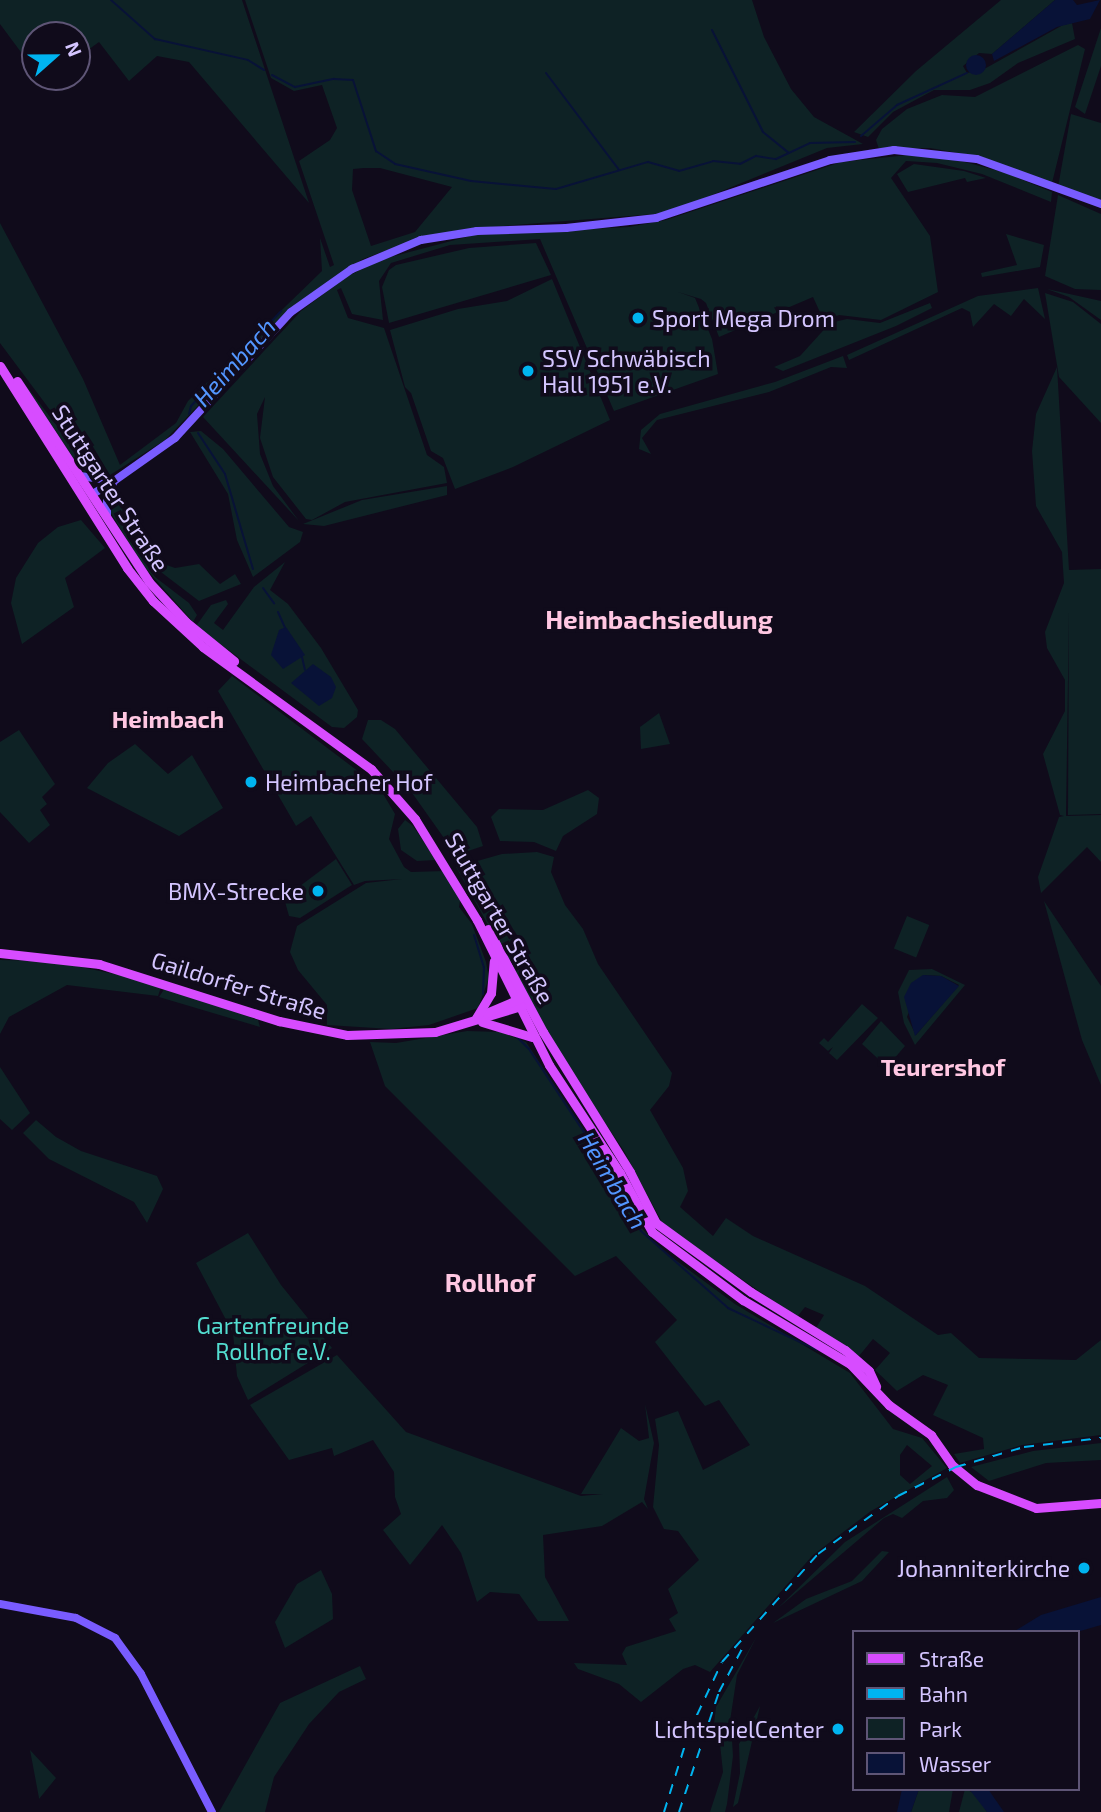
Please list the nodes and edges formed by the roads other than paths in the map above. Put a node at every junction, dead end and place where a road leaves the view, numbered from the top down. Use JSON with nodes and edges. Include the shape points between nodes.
{"nodes":[{"id":1,"x":1101,"y":204,"type":"edge"},
{"id":2,"x":0,"y":359,"type":"edge"},
{"id":3,"x":0,"y":366,"type":"edge"},
{"id":4,"x":80,"y":476,"type":"junction"},
{"id":5,"x":112,"y":482,"type":"junction"},
{"id":6,"x":96,"y":492,"type":"dead end"},
{"id":7,"x":108,"y":520,"type":"junction"},
{"id":8,"x":0,"y":953,"type":"edge"},
{"id":9,"x":493,"y":954,"type":"junction"},
{"id":10,"x":525,"y":1000,"type":"junction"},
{"id":11,"x":516,"y":1004,"type":"junction"},
{"id":12,"x":477,"y":1020,"type":"junction"},
{"id":13,"x":533,"y":1038,"type":"junction"},
{"id":14,"x":882,"y":1397,"type":"junction"},
{"id":15,"x":1101,"y":1503,"type":"edge"},
{"id":16,"x":0,"y":1604,"type":"edge"},
{"id":17,"x":212,"y":1812,"type":"edge"}],
"edges":[{"from":1,"to":5,"type":"main road","via":[[977,159],[894,150],[830,160],[722,200],[656,218],[566,228],[477,230],[421,240],[374,257],[305,300],[175,438]]},
{"from":2,"to":4,"type":"main road","name":"Stuttgarter Straße"},
{"from":3,"to":9,"type":"main road","name":"Stuttgarter Straße","via":[[141,587],[197,642],[322,730],[389,787],[444,863]]},
{"from":4,"to":5,"type":"main road"},
{"from":4,"to":7,"type":"main road","name":"Stuttgarter Straße"},
{"from":5,"to":6,"type":"main road"},
{"from":5,"to":7,"type":"main road","via":[[107,496]]},
{"from":7,"to":10,"type":"main road","name":"Stuttgarter Straße","via":[[149,582],[186,622],[387,778],[463,883]]},
{"from":8,"to":12,"type":"main road","name":"Gaildorfer Straße","via":[[99,964],[314,1031],[397,1036]]},
{"from":9,"to":11,"type":"main road","name":"Stuttgarter Straße"},
{"from":9,"to":12,"type":"main road","via":[[491,993]]},
{"from":10,"to":11,"type":"main road","name":"Gaildorfer Straße"},
{"from":10,"to":14,"type":"main road","name":"Stuttgarter Straße","via":[[656,1223],[751,1292],[845,1350],[869,1371]]},
{"from":11,"to":12,"type":"main road","name":"Gaildorfer Straße"},
{"from":11,"to":13,"type":"main road","name":"Stuttgarter Straße"},
{"from":12,"to":13,"type":"main road"},
{"from":13,"to":14,"type":"main road","name":"Stuttgarter Straße","via":[[620,1172],[652,1232],[743,1300],[850,1364]]},
{"from":14,"to":15,"type":"main road","via":[[931,1435],[952,1465],[977,1485],[1036,1507]]},
{"from":16,"to":17,"type":"main road","via":[[76,1618],[116,1638],[141,1674]]}]}
